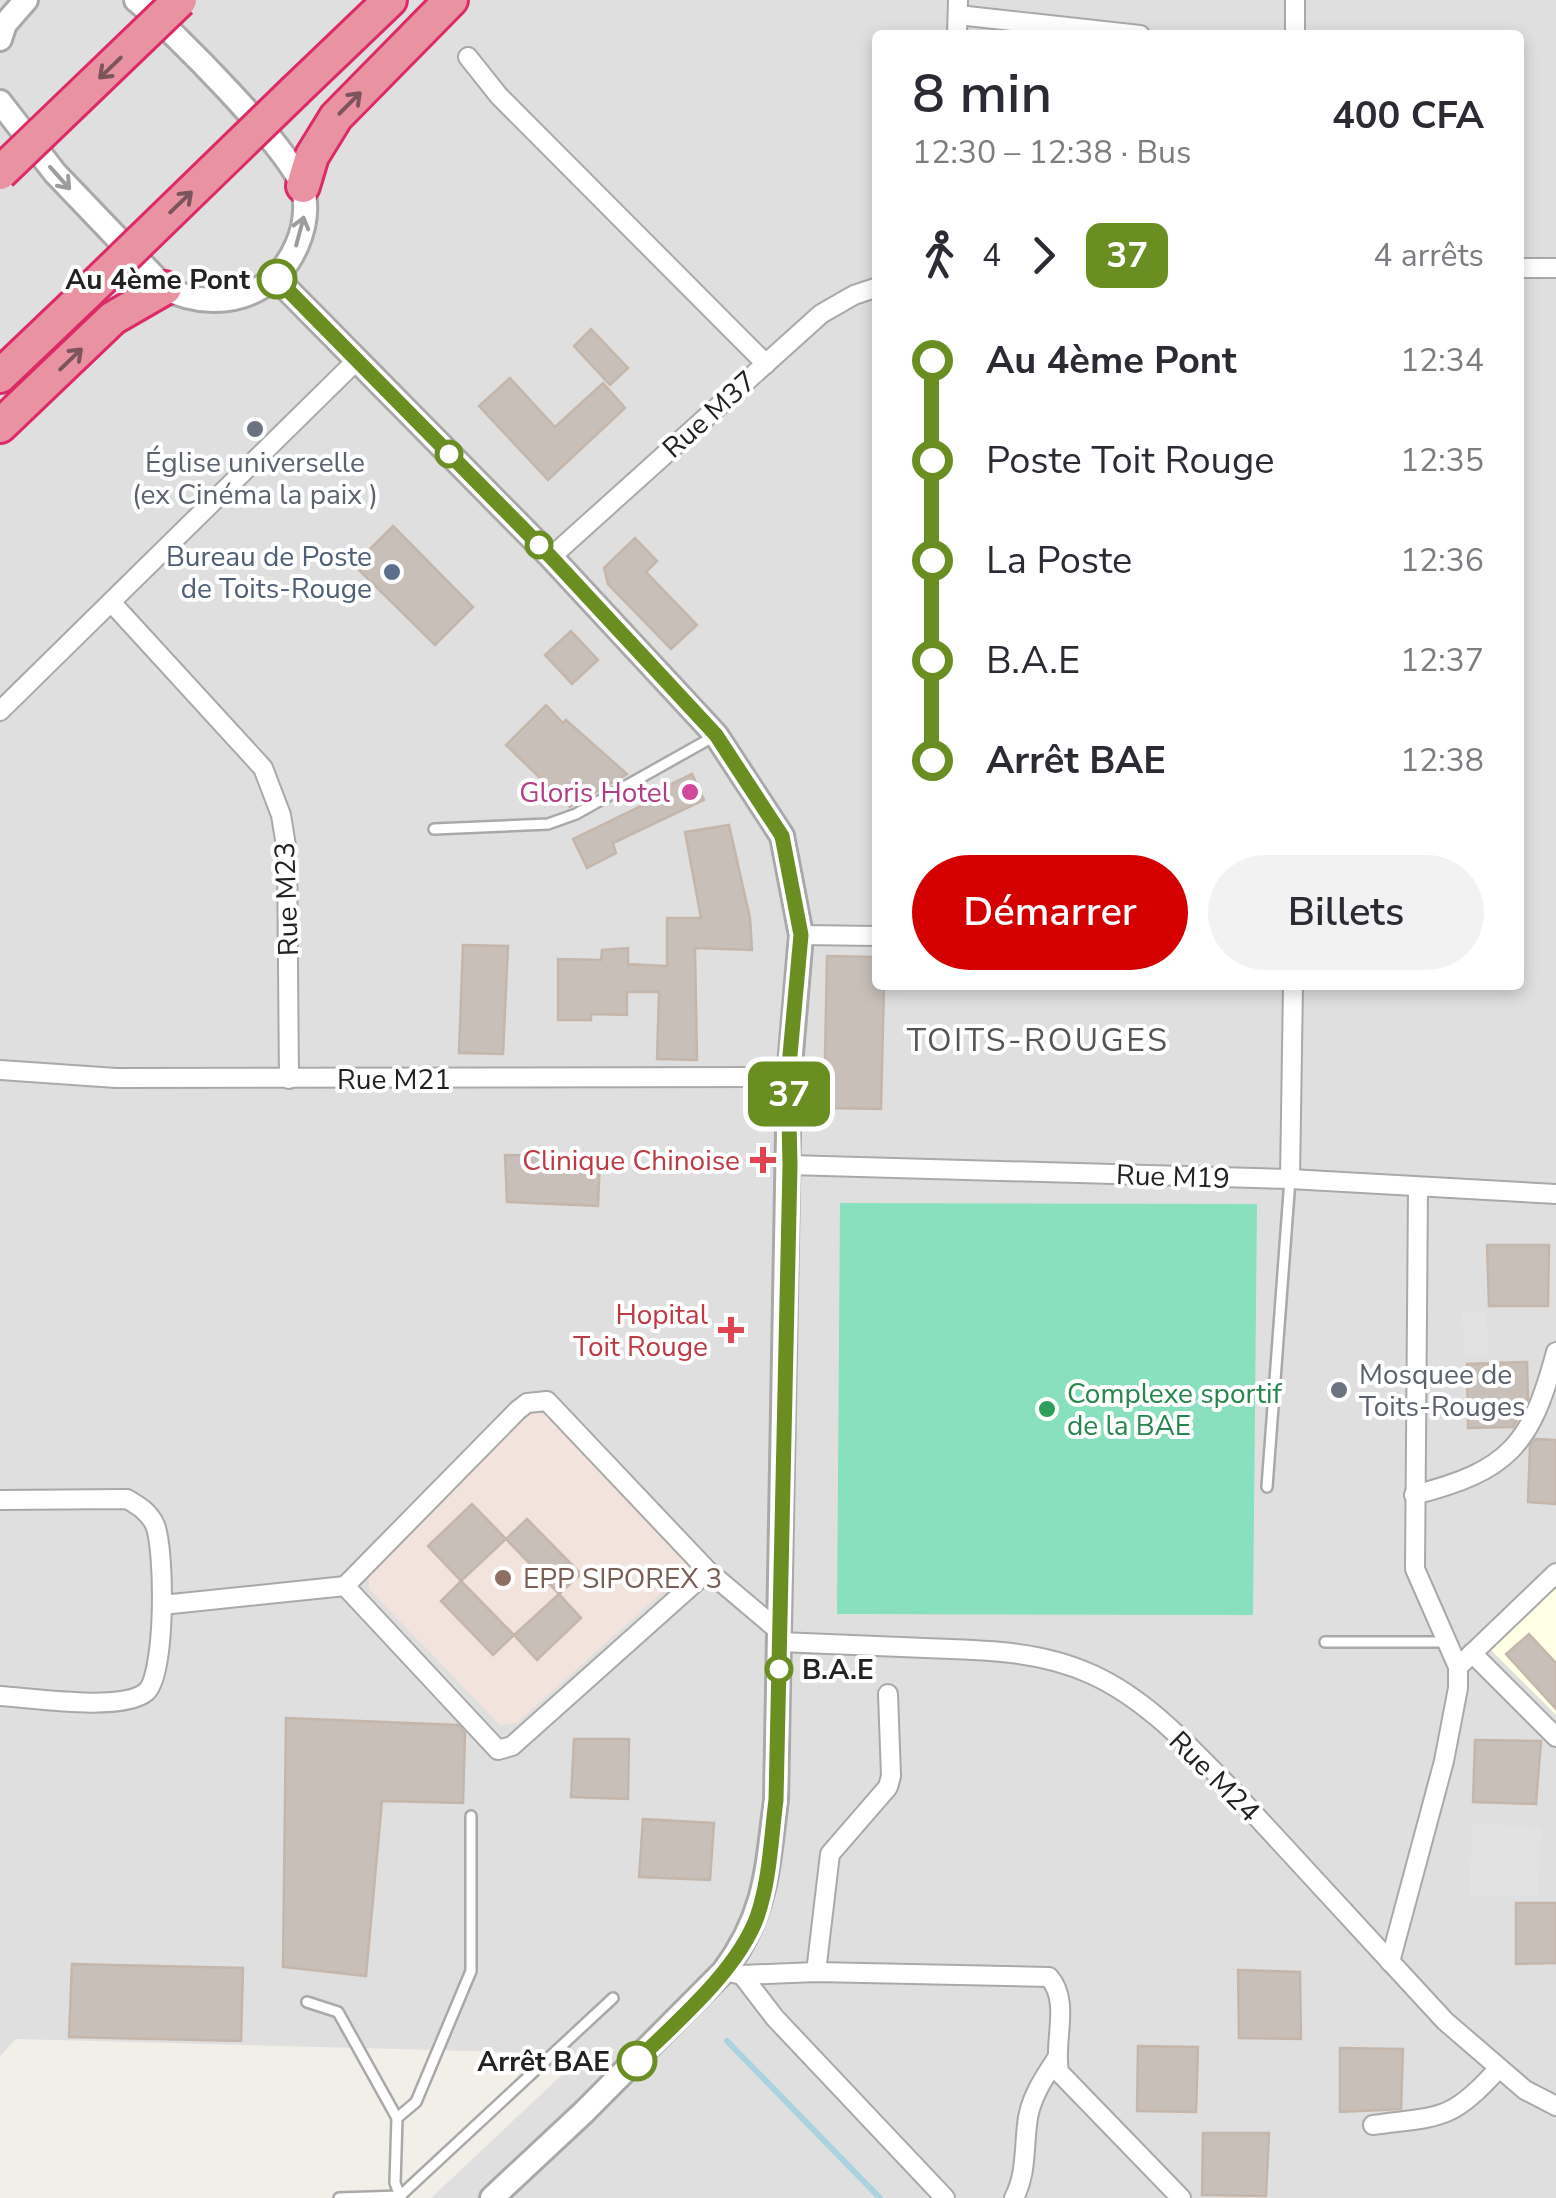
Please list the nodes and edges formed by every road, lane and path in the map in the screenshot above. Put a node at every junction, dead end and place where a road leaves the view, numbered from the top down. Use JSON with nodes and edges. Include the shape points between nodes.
{"nodes":[{"id":1,"x":136,"y":0,"type":"edge"},
{"id":2,"x":180,"y":0,"type":"edge"},
{"id":3,"x":390,"y":0,"type":"edge"},
{"id":4,"x":451,"y":0,"type":"edge"},
{"id":5,"x":1295,"y":0,"type":"edge"},
{"id":6,"x":20,"y":1,"type":"edge"},
{"id":7,"x":958,"y":8,"type":"edge"},
{"id":8,"x":1106,"y":30,"type":"edge"},
{"id":9,"x":1295,"y":30,"type":"edge"},
{"id":10,"x":0,"y":39,"type":"edge"},
{"id":11,"x":468,"y":57,"type":"dead end"},
{"id":12,"x":0,"y":102,"type":"edge"},
{"id":13,"x":0,"y":173,"type":"edge"},
{"id":14,"x":302,"y":186,"type":"junction"},
{"id":15,"x":1524,"y":268,"type":"edge"},
{"id":16,"x":1556,"y":268,"type":"edge"},
{"id":17,"x":277,"y":279,"type":"junction"},
{"id":18,"x":165,"y":288,"type":"junction"},
{"id":19,"x":872,"y":289,"type":"edge"},
{"id":20,"x":357,"y":360,"type":"junction"},
{"id":21,"x":766,"y":364,"type":"junction"},
{"id":22,"x":0,"y":376,"type":"edge"},
{"id":23,"x":0,"y":426,"type":"edge"},
{"id":24,"x":551,"y":557,"type":"junction"},
{"id":25,"x":110,"y":602,"type":"junction"},
{"id":26,"x":0,"y":711,"type":"edge"},
{"id":27,"x":716,"y":735,"type":"junction"},
{"id":28,"x":434,"y":829,"type":"dead end"},
{"id":29,"x":801,"y":935,"type":"junction"},
{"id":30,"x":872,"y":936,"type":"edge"},
{"id":31,"x":1293,"y":990,"type":"edge"},
{"id":32,"x":0,"y":1070,"type":"edge"},
{"id":33,"x":788,"y":1077,"type":"junction"},
{"id":34,"x":289,"y":1079,"type":"junction"},
{"id":35,"x":790,"y":1165,"type":"junction"},
{"id":36,"x":1290,"y":1180,"type":"junction"},
{"id":37,"x":1418,"y":1187,"type":"junction"},
{"id":38,"x":1556,"y":1194,"type":"edge"},
{"id":39,"x":1556,"y":1352,"type":"edge"},
{"id":40,"x":1267,"y":1487,"type":"dead end"},
{"id":41,"x":1414,"y":1494,"type":"junction"},
{"id":42,"x":0,"y":1500,"type":"edge"},
{"id":43,"x":708,"y":1571,"type":"junction"},
{"id":44,"x":1556,"y":1573,"type":"edge"},
{"id":45,"x":345,"y":1586,"type":"junction"},
{"id":46,"x":162,"y":1605,"type":"junction"},
{"id":47,"x":779,"y":1636,"type":"junction"},
{"id":48,"x":1326,"y":1642,"type":"dead end"},
{"id":49,"x":1448,"y":1642,"type":"junction"},
{"id":50,"x":1465,"y":1660,"type":"junction"},
{"id":51,"x":888,"y":1694,"type":"dead end"},
{"id":52,"x":0,"y":1696,"type":"edge"},
{"id":53,"x":1556,"y":1737,"type":"edge"},
{"id":54,"x":471,"y":1816,"type":"dead end"},
{"id":55,"x":1390,"y":1962,"type":"junction"},
{"id":56,"x":816,"y":1972,"type":"junction"},
{"id":57,"x":733,"y":1973,"type":"junction"},
{"id":58,"x":614,"y":1998,"type":"dead end"},
{"id":59,"x":307,"y":2002,"type":"dead end"},
{"id":60,"x":1056,"y":2058,"type":"junction"},
{"id":61,"x":1498,"y":2069,"type":"junction"},
{"id":62,"x":1556,"y":2106,"type":"edge"},
{"id":63,"x":398,"y":2118,"type":"junction"},
{"id":64,"x":1373,"y":2125,"type":"dead end"},
{"id":65,"x":400,"y":2197,"type":"edge"},
{"id":66,"x":339,"y":2198,"type":"edge"},
{"id":67,"x":492,"y":2198,"type":"edge"},
{"id":68,"x":945,"y":2198,"type":"edge"},
{"id":69,"x":1014,"y":2198,"type":"edge"},
{"id":70,"x":1181,"y":2198,"type":"edge"}],
"edges":[{"from":1,"to":14,"type":"street","via":[[284,154]]},
{"from":2,"to":13,"type":"highway","one_way":true,"bridge":true},
{"from":22,"to":3,"type":"highway","one_way":true,"bridge":true},
{"from":14,"to":4,"type":"highway","one_way":true,"via":[[336,117]]},
{"from":5,"to":9,"type":"street"},
{"from":6,"to":10,"type":"street"},
{"from":7,"to":8,"type":"street"},
{"from":11,"to":21,"type":"street"},
{"from":12,"to":18,"type":"street","one_way":true,"via":[[55,173]]},
{"from":17,"to":14,"type":"street","one_way":true,"via":[[304,222]]},
{"from":15,"to":16,"type":"street"},
{"from":17,"to":18,"type":"street","via":[[219,301]]},
{"from":17,"to":20,"type":"street"},
{"from":23,"to":18,"type":"highway","one_way":true,"via":[[114,318]]},
{"from":19,"to":21,"type":"street","name":"Rue M37","via":[[821,314]]},
{"from":20,"to":24,"type":"street"},
{"from":20,"to":25,"type":"street"},
{"from":21,"to":24,"type":"street","name":"Rue M37"},
{"from":24,"to":27,"type":"street"},
{"from":25,"to":26,"type":"street"},
{"from":25,"to":34,"type":"street","name":"Rue M23","via":[[263,768],[281,815]]},
{"from":27,"to":28,"type":"lane","via":[[548,824]]},
{"from":27,"to":29,"type":"street","via":[[782,836]]},
{"from":29,"to":30,"type":"street"},
{"from":29,"to":33,"type":"street"},
{"from":31,"to":36,"type":"street"},
{"from":32,"to":34,"type":"street","name":"Rue M21"},
{"from":33,"to":34,"type":"street","name":"Rue M21"},
{"from":33,"to":35,"type":"street"},
{"from":35,"to":36,"type":"street","name":"Rue M19"},
{"from":35,"to":47,"type":"street"},
{"from":36,"to":37,"type":"street","name":"Rue M19"},
{"from":36,"to":40,"type":"lane"},
{"from":37,"to":38,"type":"street","name":"Rue M19"},
{"from":37,"to":41,"type":"street"},
{"from":39,"to":41,"type":"street","via":[[1540,1408],[1520,1442],[1478,1474]]},
{"from":41,"to":49,"type":"street","via":[[1415,1570]]},
{"from":42,"to":46,"type":"street","via":[[127,1499],[145,1510],[156,1527]]},
{"from":43,"to":45,"type":"street","via":[[504,1750]]},
{"from":43,"to":45,"type":"street","via":[[547,1401],[518,1410]]},
{"from":43,"to":47,"type":"street"},
{"from":44,"to":50,"type":"street"},
{"from":45,"to":46,"type":"street"},
{"from":46,"to":52,"type":"street","via":[[156,1675],[145,1693],[119,1702]]},
{"from":47,"to":55,"type":"street","name":"Rue M24","via":[[997,1651],[1092,1674],[1131,1697],[1197,1754]]},
{"from":47,"to":57,"type":"street","via":[[776,1800],[764,1890]]},
{"from":48,"to":49,"type":"lane"},
{"from":49,"to":50,"type":"street"},
{"from":50,"to":53,"type":"street"},
{"from":50,"to":55,"type":"street"},
{"from":51,"to":56,"type":"street","via":[[888,1788],[830,1854]]},
{"from":54,"to":63,"type":"lane","via":[[471,1972],[416,2102]]},
{"from":55,"to":61,"type":"street","name":"Rue M24"},
{"from":56,"to":57,"type":"street"},
{"from":56,"to":60,"type":"street","via":[[1050,1977],[1060,1998]]},
{"from":57,"to":67,"type":"street"},
{"from":57,"to":68,"type":"street"},
{"from":58,"to":65,"type":"lane"},
{"from":59,"to":63,"type":"lane","via":[[338,2012]]},
{"from":60,"to":69,"type":"street","via":[[1026,2122]]},
{"from":60,"to":70,"type":"street","via":[[1068,2083]]},
{"from":61,"to":62,"type":"street","name":"Rue M24"},
{"from":61,"to":64,"type":"street","via":[[1458,2108]]},
{"from":63,"to":65,"type":"lane"},
{"from":65,"to":66,"type":"lane"}]}
